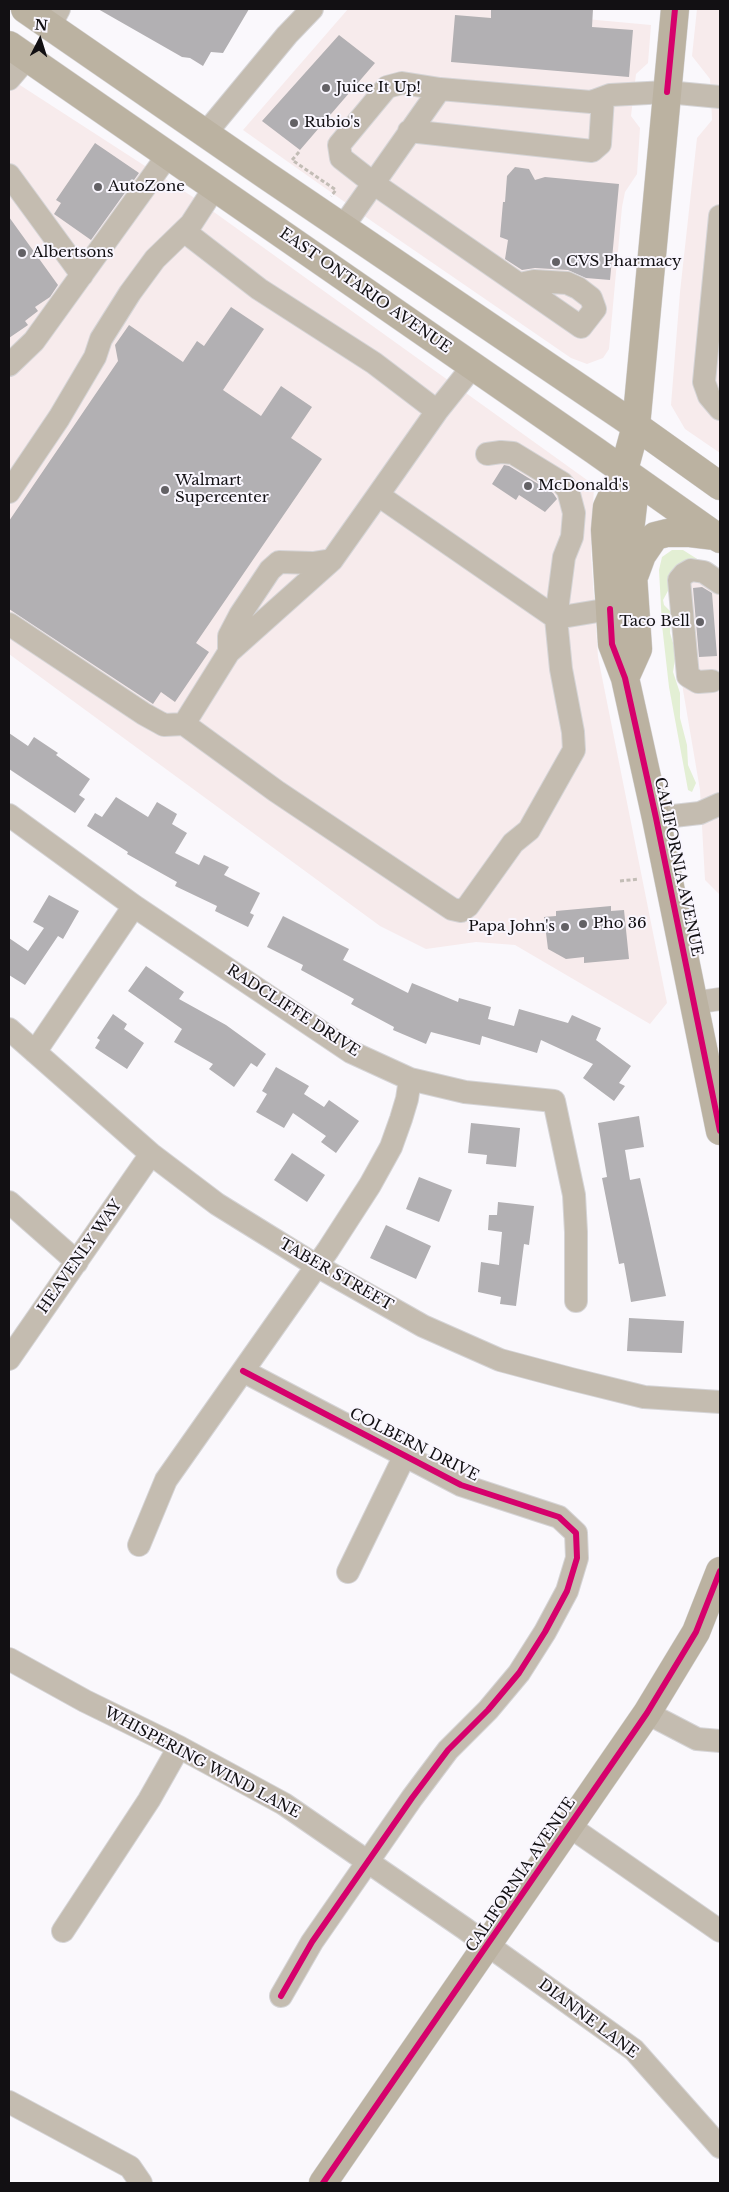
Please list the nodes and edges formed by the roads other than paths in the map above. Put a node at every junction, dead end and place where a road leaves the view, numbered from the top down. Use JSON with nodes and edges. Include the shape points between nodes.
{"nodes":[{"id":1,"x":25,"y":9,"type":"edge"},
{"id":2,"x":312,"y":9,"type":"edge"},
{"id":3,"x":675,"y":9,"type":"edge"},
{"id":4,"x":55,"y":17,"type":"edge"},
{"id":5,"x":18,"y":51,"type":"edge"},
{"id":6,"x":9,"y":79,"type":"edge"},
{"id":7,"x":440,"y":89,"type":"junction"},
{"id":8,"x":668,"y":92,"type":"junction"},
{"id":9,"x":603,"y":98,"type":"junction"},
{"id":10,"x":720,"y":98,"type":"edge"},
{"id":11,"x":409,"y":131,"type":"junction"},
{"id":12,"x":205,"y":134,"type":"junction"},
{"id":13,"x":168,"y":155,"type":"junction"},
{"id":14,"x":9,"y":175,"type":"edge"},
{"id":15,"x":373,"y":183,"type":"junction"},
{"id":16,"x":215,"y":187,"type":"junction"},
{"id":17,"x":720,"y":216,"type":"edge"},
{"id":18,"x":342,"y":228,"type":"junction"},
{"id":19,"x":184,"y":231,"type":"junction"},
{"id":20,"x":82,"y":275,"type":"junction"},
{"id":21,"x":520,"y":284,"type":"junction"},
{"id":22,"x":9,"y":365,"type":"edge"},
{"id":23,"x":473,"y":366,"type":"junction"},
{"id":24,"x":720,"y":409,"type":"edge"},
{"id":25,"x":437,"y":411,"type":"junction"},
{"id":26,"x":636,"y":426,"type":"junction"},
{"id":27,"x":487,"y":454,"type":"dead end"},
{"id":28,"x":624,"y":470,"type":"junction"},
{"id":29,"x":720,"y":486,"type":"edge"},
{"id":30,"x":9,"y":492,"type":"edge"},
{"id":31,"x":378,"y":495,"type":"junction"},
{"id":32,"x":718,"y":538,"type":"edge"},
{"id":33,"x":332,"y":560,"type":"junction"},
{"id":34,"x":633,"y":581,"type":"junction"},
{"id":35,"x":720,"y":583,"type":"edge"},
{"id":36,"x":610,"y":610,"type":"junction"},
{"id":37,"x":556,"y":618,"type":"junction"},
{"id":38,"x":9,"y":624,"type":"edge"},
{"id":39,"x":229,"y":652,"type":"junction"},
{"id":40,"x":625,"y":678,"type":"junction"},
{"id":41,"x":712,"y":681,"type":"dead end"},
{"id":42,"x":184,"y":724,"type":"junction"},
{"id":43,"x":720,"y":804,"type":"edge"},
{"id":44,"x":9,"y":815,"type":"edge"},
{"id":45,"x":656,"y":818,"type":"junction"},
{"id":46,"x":134,"y":906,"type":"junction"},
{"id":47,"x":720,"y":999,"type":"edge"},
{"id":48,"x":693,"y":1003,"type":"junction"},
{"id":49,"x":9,"y":1029,"type":"edge"},
{"id":50,"x":35,"y":1052,"type":"junction"},
{"id":51,"x":713,"y":1058,"type":"edge"},
{"id":52,"x":410,"y":1079,"type":"junction"},
{"id":53,"x":720,"y":1131,"type":"edge"},
{"id":54,"x":151,"y":1154,"type":"junction"},
{"id":55,"x":9,"y":1202,"type":"edge"},
{"id":56,"x":77,"y":1262,"type":"junction"},
{"id":57,"x":317,"y":1266,"type":"junction"},
{"id":58,"x":576,"y":1301,"type":"dead end"},
{"id":59,"x":9,"y":1359,"type":"edge"},
{"id":60,"x":243,"y":1371,"type":"junction"},
{"id":61,"x":720,"y":1402,"type":"edge"},
{"id":62,"x":404,"y":1455,"type":"junction"},
{"id":63,"x":139,"y":1545,"type":"dead end"},
{"id":64,"x":720,"y":1571,"type":"edge"},
{"id":65,"x":348,"y":1572,"type":"dead end"},
{"id":66,"x":9,"y":1659,"type":"edge"},
{"id":67,"x":647,"y":1713,"type":"junction"},
{"id":68,"x":720,"y":1741,"type":"edge"},
{"id":69,"x":180,"y":1747,"type":"junction"},
{"id":70,"x":569,"y":1826,"type":"junction"},
{"id":71,"x":368,"y":1862,"type":"junction"},
{"id":72,"x":63,"y":1931,"type":"dead end"},
{"id":73,"x":720,"y":1931,"type":"edge"},
{"id":74,"x":488,"y":1945,"type":"junction"},
{"id":75,"x":281,"y":1996,"type":"dead end"},
{"id":76,"x":9,"y":2102,"type":"edge"},
{"id":77,"x":720,"y":2147,"type":"edge"},
{"id":78,"x":141,"y":2183,"type":"edge"},
{"id":79,"x":323,"y":2183,"type":"edge"}],
"edges":[{"from":1,"to":4,"type":"main road"},
{"from":2,"to":12,"type":"street"},
{"from":3,"to":8,"type":"main road","name":"CALIFORNIA AVENUE"},
{"from":4,"to":5,"type":"main road"},
{"from":4,"to":12,"type":"main road"},
{"from":5,"to":6,"type":"street"},
{"from":5,"to":13,"type":"main road","name":"EAST ONTARIO AVENUE"},
{"from":7,"to":9,"type":"street","via":[[591,102]]},
{"from":7,"to":11,"type":"street"},
{"from":7,"to":15,"type":"street","via":[[402,83],[387,87],[339,145],[340,158]]},
{"from":8,"to":9,"type":"street"},
{"from":8,"to":10,"type":"street"},
{"from":8,"to":26,"type":"main road","name":"CALIFORNIA AVENUE"},
{"from":9,"to":11,"type":"street","via":[[600,144],[592,151]]},
{"from":11,"to":15,"type":"street"},
{"from":12,"to":18,"type":"main road"},
{"from":13,"to":16,"type":"main road","name":"EAST ONTARIO AVENUE"},
{"from":13,"to":20,"type":"street"},
{"from":14,"to":20,"type":"street"},
{"from":15,"to":18,"type":"street"},
{"from":15,"to":21,"type":"street"},
{"from":16,"to":19,"type":"street","via":[[192,224]]},
{"from":16,"to":23,"type":"main road","name":"EAST ONTARIO AVENUE"},
{"from":17,"to":24,"type":"street","via":[[704,382],[709,396]]},
{"from":18,"to":26,"type":"main road"},
{"from":19,"to":25,"type":"street","via":[[259,289],[374,363]]},
{"from":19,"to":30,"type":"street","via":[[155,259],[130,293],[101,338],[95,357],[59,418]]},
{"from":20,"to":22,"type":"street","via":[[34,341]]},
{"from":21,"to":21,"type":"street","via":[[582,327],[595,309],[591,298],[567,283],[534,281]]},
{"from":23,"to":25,"type":"street"},
{"from":23,"to":28,"type":"main road","name":"EAST ONTARIO AVENUE"},
{"from":25,"to":31,"type":"street"},
{"from":26,"to":28,"type":"main road","name":"CALIFORNIA AVENUE"},
{"from":26,"to":29,"type":"main road"},
{"from":27,"to":37,"type":"street","via":[[513,453],[568,490],[570,497],[562,511],[560,534],[564,557]]},
{"from":28,"to":32,"type":"main road","name":"EAST ONTARIO AVENUE"},
{"from":28,"to":34,"type":"main road","name":"CALIFORNIA AVENUE","via":[[633,505],[630,531]]},
{"from":28,"to":36,"type":"main road","name":"CALIFORNIA AVENUE","via":[[607,507],[605,530]]},
{"from":31,"to":33,"type":"street"},
{"from":31,"to":37,"type":"street"},
{"from":32,"to":34,"type":"main road","via":[[690,533],[656,536],[642,555]]},
{"from":33,"to":39,"type":"street"},
{"from":33,"to":39,"type":"street","via":[[279,562],[270,570],[229,636]]},
{"from":34,"to":40,"type":"main road","name":"CALIFORNIA AVENUE","via":[[638,649]]},
{"from":35,"to":41,"type":"street","via":[[704,572],[691,570],[679,580],[688,676],[698,682]]},
{"from":36,"to":37,"type":"street"},
{"from":36,"to":40,"type":"main road","name":"CALIFORNIA AVENUE","via":[[612,644]]},
{"from":37,"to":42,"type":"street","via":[[574,750],[529,830],[513,843],[468,906],[461,911],[452,909],[284,796]]},
{"from":38,"to":42,"type":"street","via":[[144,714],[164,725]]},
{"from":39,"to":42,"type":"street"},
{"from":40,"to":45,"type":"main road","name":"CALIFORNIA AVENUE"},
{"from":43,"to":45,"type":"street","via":[[700,813]]},
{"from":44,"to":46,"type":"street","name":"RADCLIFFE DRIVE"},
{"from":45,"to":48,"type":"main road","name":"CALIFORNIA AVENUE"},
{"from":46,"to":50,"type":"street"},
{"from":46,"to":52,"type":"street","name":"RADCLIFFE DRIVE","via":[[352,1052]]},
{"from":47,"to":48,"type":"street"},
{"from":48,"to":51,"type":"main road","name":"CALIFORNIA AVENUE"},
{"from":49,"to":50,"type":"street","name":"TABER STREET"},
{"from":50,"to":54,"type":"street","name":"TABER STREET"},
{"from":51,"to":53,"type":"main road","name":"CALIFORNIA AVENUE"},
{"from":52,"to":57,"type":"street","via":[[407,1099],[390,1146],[370,1184]]},
{"from":52,"to":58,"type":"street","name":"RADCLIFFE DRIVE","via":[[464,1092],[554,1101],[574,1195]]},
{"from":54,"to":56,"type":"street","name":"HEAVENLY WAY"},
{"from":54,"to":57,"type":"street","name":"TABER STREET","via":[[217,1204]]},
{"from":55,"to":56,"type":"street"},
{"from":56,"to":59,"type":"street","name":"HEAVENLY WAY"},
{"from":57,"to":60,"type":"street"},
{"from":57,"to":61,"type":"street","name":"TABER STREET","via":[[423,1326],[500,1360],[644,1397]]},
{"from":60,"to":62,"type":"street","name":"COLBERN DRIVE"},
{"from":60,"to":63,"type":"street","via":[[166,1480]]},
{"from":62,"to":65,"type":"street"},
{"from":62,"to":71,"type":"street","name":"COLBERN DRIVE","via":[[461,1485],[559,1518],[576,1533],[578,1558],[567,1591],[519,1674],[448,1750]]},
{"from":64,"to":67,"type":"main road","name":"CALIFORNIA AVENUE","via":[[696,1632]]},
{"from":66,"to":69,"type":"street","name":"WHISPERING WIND LANE","via":[[85,1701]]},
{"from":67,"to":68,"type":"street","via":[[697,1739]]},
{"from":67,"to":70,"type":"main road","name":"CALIFORNIA AVENUE"},
{"from":69,"to":71,"type":"street","name":"WHISPERING WIND LANE","via":[[284,1804]]},
{"from":69,"to":72,"type":"street"},
{"from":70,"to":73,"type":"street"},
{"from":70,"to":74,"type":"main road","name":"CALIFORNIA AVENUE"},
{"from":71,"to":74,"type":"street","name":"WHISPERING WIND LANE"},
{"from":71,"to":75,"type":"street","via":[[312,1942]]},
{"from":74,"to":77,"type":"street","name":"DIANNE LANE","via":[[634,2050]]},
{"from":74,"to":79,"type":"main road","name":"CALIFORNIA AVENUE"},
{"from":76,"to":78,"type":"street","via":[[130,2167]]}]}
